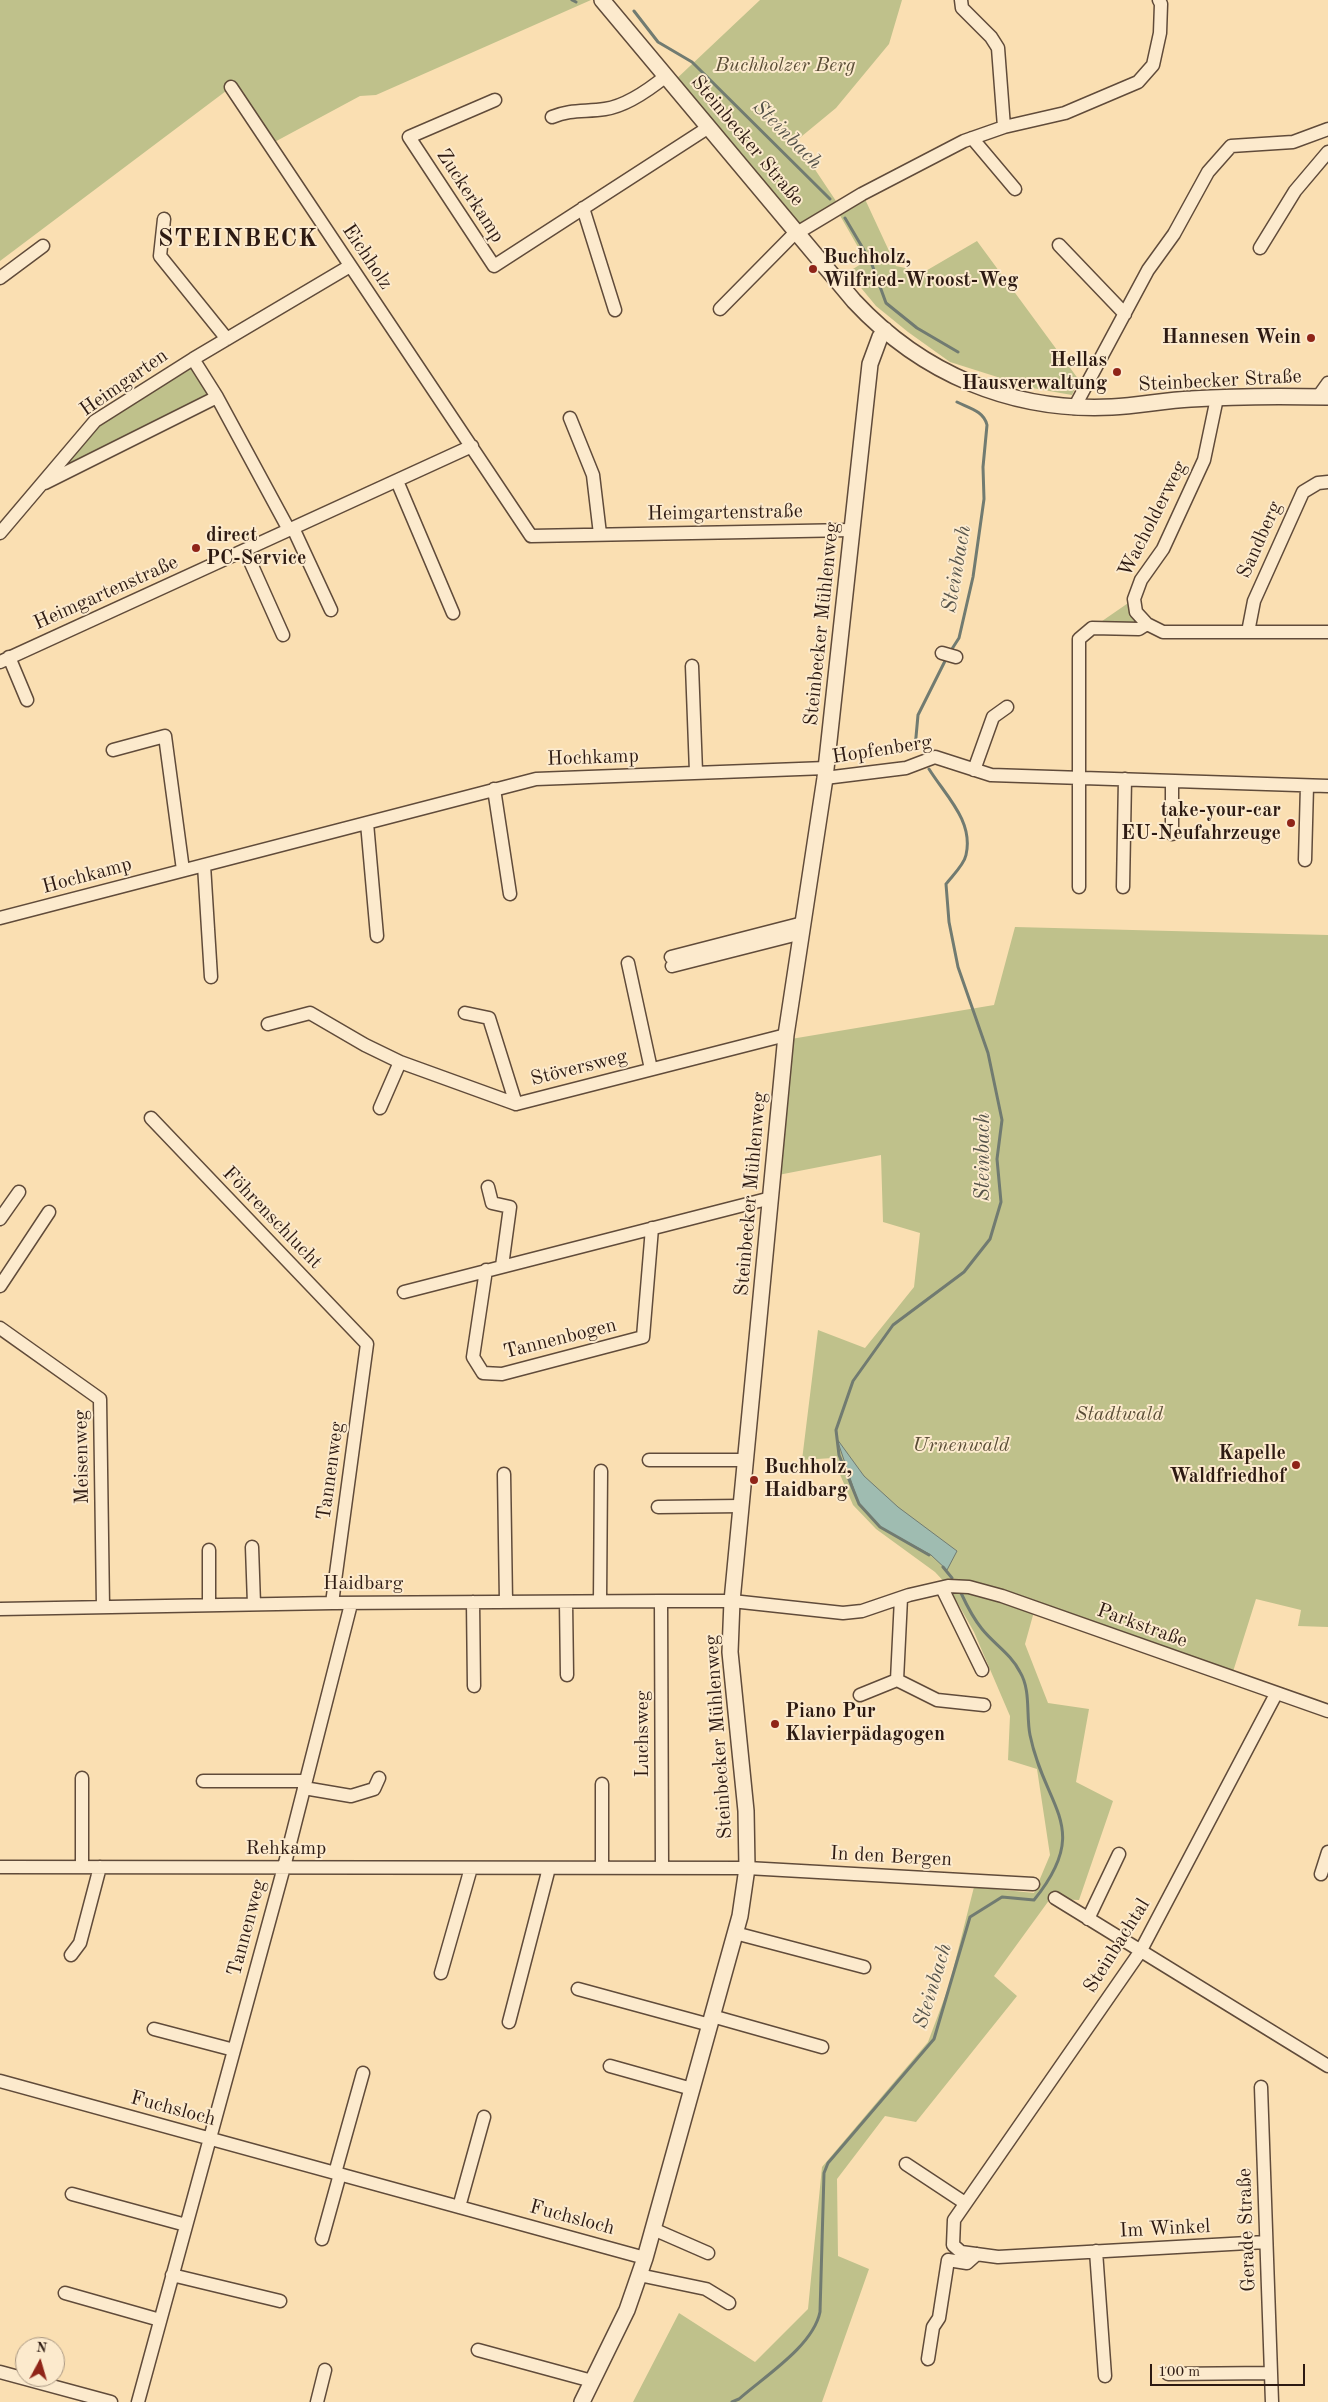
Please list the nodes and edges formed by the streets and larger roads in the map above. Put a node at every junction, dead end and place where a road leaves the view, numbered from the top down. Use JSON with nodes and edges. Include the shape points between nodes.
{"nodes":[{"id":1,"x":602,"y":0,"type":"edge"},
{"id":2,"x":961,"y":0,"type":"edge"},
{"id":3,"x":1159,"y":0,"type":"edge"},
{"id":4,"x":666,"y":76,"type":"junction"},
{"id":5,"x":231,"y":87,"type":"dead end"},
{"id":6,"x":495,"y":100,"type":"dead end"},
{"id":7,"x":552,"y":117,"type":"dead end"},
{"id":8,"x":709,"y":127,"type":"junction"},
{"id":9,"x":1004,"y":128,"type":"junction"},
{"id":10,"x":1328,"y":129,"type":"edge"},
{"id":11,"x":972,"y":138,"type":"junction"},
{"id":12,"x":1328,"y":152,"type":"edge"},
{"id":13,"x":1015,"y":189,"type":"dead end"},
{"id":14,"x":583,"y":208,"type":"junction"},
{"id":15,"x":164,"y":219,"type":"dead end"},
{"id":16,"x":797,"y":233,"type":"junction"},
{"id":17,"x":1059,"y":245,"type":"dead end"},
{"id":18,"x":43,"y":246,"type":"dead end"},
{"id":19,"x":1260,"y":248,"type":"dead end"},
{"id":20,"x":350,"y":266,"type":"junction"},
{"id":21,"x":0,"y":278,"type":"edge"},
{"id":22,"x":720,"y":309,"type":"dead end"},
{"id":23,"x":615,"y":310,"type":"dead end"},
{"id":24,"x":1125,"y":314,"type":"junction"},
{"id":25,"x":885,"y":330,"type":"junction"},
{"id":26,"x":227,"y":339,"type":"junction"},
{"id":27,"x":193,"y":359,"type":"junction"},
{"id":28,"x":1328,"y":383,"type":"edge"},
{"id":29,"x":216,"y":397,"type":"junction"},
{"id":30,"x":1323,"y":397,"type":"edge"},
{"id":31,"x":1217,"y":398,"type":"junction"},
{"id":32,"x":1074,"y":408,"type":"junction"},
{"id":33,"x":570,"y":418,"type":"dead end"},
{"id":34,"x":472,"y":446,"type":"junction"},
{"id":35,"x":396,"y":481,"type":"junction"},
{"id":36,"x":1328,"y":482,"type":"edge"},
{"id":37,"x":39,"y":486,"type":"junction"},
{"id":38,"x":291,"y":529,"type":"junction"},
{"id":39,"x":852,"y":530,"type":"junction"},
{"id":40,"x":0,"y":533,"type":"edge"},
{"id":41,"x":600,"y":534,"type":"junction"},
{"id":42,"x":245,"y":550,"type":"junction"},
{"id":43,"x":331,"y":610,"type":"dead end"},
{"id":44,"x":453,"y":613,"type":"dead end"},
{"id":45,"x":1147,"y":624,"type":"junction"},
{"id":46,"x":1248,"y":632,"type":"junction"},
{"id":47,"x":1328,"y":632,"type":"edge"},
{"id":48,"x":283,"y":635,"type":"dead end"},
{"id":49,"x":942,"y":653,"type":"dead end"},
{"id":50,"x":956,"y":657,"type":"dead end"},
{"id":51,"x":4,"y":659,"type":"edge"},
{"id":52,"x":692,"y":666,"type":"dead end"},
{"id":53,"x":27,"y":700,"type":"dead end"},
{"id":54,"x":1007,"y":707,"type":"dead end"},
{"id":55,"x":113,"y":750,"type":"dead end"},
{"id":56,"x":974,"y":770,"type":"junction"},
{"id":57,"x":696,"y":772,"type":"junction"},
{"id":58,"x":825,"y":773,"type":"junction"},
{"id":59,"x":1081,"y":778,"type":"junction"},
{"id":60,"x":1125,"y":779,"type":"junction"},
{"id":61,"x":1172,"y":781,"type":"junction"},
{"id":62,"x":1307,"y":786,"type":"junction"},
{"id":63,"x":1328,"y":786,"type":"edge"},
{"id":64,"x":494,"y":789,"type":"junction"},
{"id":65,"x":367,"y":823,"type":"junction"},
{"id":66,"x":1172,"y":834,"type":"dead end"},
{"id":67,"x":1305,"y":860,"type":"dead end"},
{"id":68,"x":204,"y":865,"type":"junction"},
{"id":69,"x":183,"y":870,"type":"junction"},
{"id":70,"x":1080,"y":886,"type":"dead end"},
{"id":71,"x":1123,"y":887,"type":"dead end"},
{"id":72,"x":510,"y":894,"type":"dead end"},
{"id":73,"x":0,"y":918,"type":"edge"},
{"id":74,"x":803,"y":928,"type":"junction"},
{"id":75,"x":377,"y":936,"type":"dead end"},
{"id":76,"x":671,"y":962,"type":"dead end"},
{"id":77,"x":628,"y":963,"type":"dead end"},
{"id":78,"x":211,"y":977,"type":"dead end"},
{"id":79,"x":465,"y":1012,"type":"dead end"},
{"id":80,"x":268,"y":1024,"type":"dead end"},
{"id":81,"x":786,"y":1035,"type":"junction"},
{"id":82,"x":400,"y":1062,"type":"junction"},
{"id":83,"x":651,"y":1069,"type":"junction"},
{"id":84,"x":516,"y":1104,"type":"junction"},
{"id":85,"x":380,"y":1108,"type":"dead end"},
{"id":86,"x":151,"y":1118,"type":"dead end"},
{"id":87,"x":488,"y":1187,"type":"dead end"},
{"id":88,"x":19,"y":1192,"type":"dead end"},
{"id":89,"x":771,"y":1198,"type":"junction"},
{"id":90,"x":49,"y":1212,"type":"dead end"},
{"id":91,"x":0,"y":1219,"type":"edge"},
{"id":92,"x":652,"y":1228,"type":"junction"},
{"id":93,"x":502,"y":1266,"type":"junction"},
{"id":94,"x":486,"y":1270,"type":"junction"},
{"id":95,"x":0,"y":1286,"type":"edge"},
{"id":96,"x":404,"y":1292,"type":"dead end"},
{"id":97,"x":0,"y":1328,"type":"edge"},
{"id":98,"x":366,"y":1344,"type":"joint"},
{"id":99,"x":648,"y":1460,"type":"dead end"},
{"id":100,"x":746,"y":1460,"type":"junction"},
{"id":101,"x":601,"y":1471,"type":"dead end"},
{"id":102,"x":504,"y":1474,"type":"dead end"},
{"id":103,"x":741,"y":1506,"type":"junction"},
{"id":104,"x":658,"y":1507,"type":"dead end"},
{"id":105,"x":252,"y":1547,"type":"dead end"},
{"id":106,"x":209,"y":1550,"type":"dead end"},
{"id":107,"x":942,"y":1588,"type":"junction"},
{"id":108,"x":902,"y":1598,"type":"junction"},
{"id":109,"x":600,"y":1601,"type":"junction"},
{"id":110,"x":661,"y":1601,"type":"junction"},
{"id":111,"x":732,"y":1601,"type":"junction"},
{"id":112,"x":473,"y":1602,"type":"junction"},
{"id":113,"x":506,"y":1602,"type":"junction"},
{"id":114,"x":566,"y":1602,"type":"junction"},
{"id":115,"x":332,"y":1603,"type":"junction"},
{"id":116,"x":254,"y":1604,"type":"junction"},
{"id":117,"x":350,"y":1604,"type":"junction"},
{"id":118,"x":209,"y":1605,"type":"junction"},
{"id":119,"x":103,"y":1606,"type":"junction"},
{"id":120,"x":0,"y":1609,"type":"edge"},
{"id":121,"x":982,"y":1670,"type":"dead end"},
{"id":122,"x":568,"y":1675,"type":"dead end"},
{"id":123,"x":897,"y":1680,"type":"junction"},
{"id":124,"x":474,"y":1686,"type":"dead end"},
{"id":125,"x":1276,"y":1694,"type":"junction"},
{"id":126,"x":860,"y":1695,"type":"dead end"},
{"id":127,"x":984,"y":1705,"type":"dead end"},
{"id":128,"x":1328,"y":1710,"type":"edge"},
{"id":129,"x":82,"y":1778,"type":"dead end"},
{"id":130,"x":379,"y":1778,"type":"dead end"},
{"id":131,"x":202,"y":1782,"type":"dead end"},
{"id":132,"x":305,"y":1784,"type":"junction"},
{"id":133,"x":602,"y":1784,"type":"dead end"},
{"id":134,"x":1328,"y":1852,"type":"edge"},
{"id":135,"x":1119,"y":1854,"type":"dead end"},
{"id":136,"x":0,"y":1866,"type":"edge"},
{"id":137,"x":82,"y":1867,"type":"junction"},
{"id":138,"x":100,"y":1867,"type":"junction"},
{"id":139,"x":284,"y":1867,"type":"junction"},
{"id":140,"x":471,"y":1868,"type":"junction"},
{"id":141,"x":550,"y":1868,"type":"junction"},
{"id":142,"x":602,"y":1868,"type":"junction"},
{"id":143,"x":662,"y":1868,"type":"junction"},
{"id":144,"x":747,"y":1868,"type":"junction"},
{"id":145,"x":1321,"y":1874,"type":"dead end"},
{"id":146,"x":1033,"y":1884,"type":"dead end"},
{"id":147,"x":1055,"y":1898,"type":"dead end"},
{"id":148,"x":1088,"y":1919,"type":"junction"},
{"id":149,"x":735,"y":1933,"type":"junction"},
{"id":150,"x":1140,"y":1952,"type":"junction"},
{"id":151,"x":71,"y":1954,"type":"dead end"},
{"id":152,"x":864,"y":1967,"type":"dead end"},
{"id":153,"x":441,"y":1973,"type":"dead end"},
{"id":154,"x":578,"y":1989,"type":"dead end"},
{"id":155,"x":711,"y":2020,"type":"junction"},
{"id":156,"x":509,"y":2022,"type":"dead end"},
{"id":157,"x":154,"y":2029,"type":"dead end"},
{"id":158,"x":822,"y":2047,"type":"dead end"},
{"id":159,"x":234,"y":2050,"type":"junction"},
{"id":160,"x":610,"y":2066,"type":"dead end"},
{"id":161,"x":1328,"y":2066,"type":"edge"},
{"id":162,"x":363,"y":2073,"type":"dead end"},
{"id":163,"x":0,"y":2081,"type":"edge"},
{"id":164,"x":1261,"y":2086,"type":"dead end"},
{"id":165,"x":692,"y":2089,"type":"junction"},
{"id":166,"x":484,"y":2117,"type":"dead end"},
{"id":167,"x":209,"y":2138,"type":"junction"},
{"id":168,"x":906,"y":2164,"type":"dead end"},
{"id":169,"x":337,"y":2173,"type":"junction"},
{"id":170,"x":72,"y":2194,"type":"dead end"},
{"id":171,"x":965,"y":2204,"type":"junction"},
{"id":172,"x":459,"y":2206,"type":"junction"},
{"id":173,"x":186,"y":2225,"type":"junction"},
{"id":174,"x":654,"y":2229,"type":"junction"},
{"id":175,"x":322,"y":2239,"type":"dead end"},
{"id":176,"x":1266,"y":2242,"type":"junction"},
{"id":177,"x":1096,"y":2251,"type":"junction"},
{"id":178,"x":708,"y":2253,"type":"dead end"},
{"id":179,"x":977,"y":2254,"type":"junction"},
{"id":180,"x":645,"y":2258,"type":"junction"},
{"id":181,"x":172,"y":2275,"type":"junction"},
{"id":182,"x":639,"y":2275,"type":"junction"},
{"id":183,"x":65,"y":2292,"type":"dead end"},
{"id":184,"x":280,"y":2302,"type":"dead end"},
{"id":185,"x":729,"y":2304,"type":"dead end"},
{"id":186,"x":160,"y":2320,"type":"junction"},
{"id":187,"x":478,"y":2350,"type":"dead end"},
{"id":188,"x":928,"y":2359,"type":"dead end"},
{"id":189,"x":325,"y":2370,"type":"dead end"},
{"id":190,"x":0,"y":2372,"type":"edge"},
{"id":191,"x":1271,"y":2373,"type":"junction"},
{"id":192,"x":1168,"y":2374,"type":"dead end"},
{"id":193,"x":1105,"y":2376,"type":"dead end"},
{"id":194,"x":592,"y":2382,"type":"junction"},
{"id":195,"x":111,"y":2402,"type":"edge"},
{"id":196,"x":138,"y":2402,"type":"edge"},
{"id":197,"x":317,"y":2402,"type":"edge"},
{"id":198,"x":582,"y":2402,"type":"edge"},
{"id":199,"x":1272,"y":2402,"type":"edge"}],
"edges":[{"from":1,"to":4,"type":"street","name":"Steinbecker Straße"},
{"from":2,"to":9,"type":"street","via":[[962,8],[998,48]]},
{"from":3,"to":9,"type":"street","via":[[1162,4],[1160,33],[1153,64],[1138,82],[1065,113]]},
{"from":4,"to":7,"type":"street","name":"Steinbecker Straße","via":[[617,106],[566,111]]},
{"from":4,"to":8,"type":"street","name":"Steinbecker Straße"},
{"from":5,"to":20,"type":"street","name":"Eichholz"},
{"from":6,"to":14,"type":"street","name":"Zuckerkamp","via":[[408,137],[494,266]]},
{"from":8,"to":14,"type":"street","name":"Zuckerkamp"},
{"from":8,"to":16,"type":"street","name":"Steinbecker Straße"},
{"from":9,"to":11,"type":"street"},
{"from":10,"to":24,"type":"street","via":[[1293,142],[1231,146],[1208,172]]},
{"from":11,"to":13,"type":"street"},
{"from":11,"to":16,"type":"street","via":[[863,193]]},
{"from":12,"to":19,"type":"street","via":[[1295,191]]},
{"from":14,"to":23,"type":"street"},
{"from":15,"to":26,"type":"street","via":[[160,256]]},
{"from":16,"to":22,"type":"street","name":"Steinbecker Straße"},
{"from":16,"to":25,"type":"street","name":"Steinbecker Straße","via":[[854,301]]},
{"from":17,"to":24,"type":"street"},
{"from":18,"to":21,"type":"street"},
{"from":20,"to":26,"type":"street","name":"Heimgarten"},
{"from":20,"to":34,"type":"street","name":"Eichholz"},
{"from":24,"to":32,"type":"street"},
{"from":25,"to":32,"type":"street","name":"Steinbecker Straße","via":[[910,351],[949,374],[992,393],[1027,402]]},
{"from":25,"to":39,"type":"street","name":"Steinbecker Mühlenweg","via":[[870,364]]},
{"from":26,"to":27,"type":"street","name":"Heimgarten"},
{"from":27,"to":29,"type":"street","name":"Heimgarten"},
{"from":27,"to":37,"type":"street","name":"Heimgarten","via":[[95,421]]},
{"from":28,"to":30,"type":"street","name":"Steinbecker Straße"},
{"from":29,"to":37,"type":"street","name":"Heimgarten"},
{"from":29,"to":38,"type":"street","name":"Heimgarten"},
{"from":30,"to":31,"type":"street","name":"Steinbecker Straße"},
{"from":31,"to":32,"type":"street","name":"Steinbecker Straße"},
{"from":31,"to":45,"type":"street","name":"Wacholderweg","via":[[1204,460],[1163,549],[1141,580],[1134,599],[1136,612]]},
{"from":33,"to":41,"type":"street","via":[[593,475]]},
{"from":34,"to":35,"type":"street","name":"Heimgartenstraße"},
{"from":34,"to":41,"type":"street","name":"Heimgartenstraße","via":[[531,536]]},
{"from":35,"to":38,"type":"street","name":"Heimgartenstraße"},
{"from":35,"to":44,"type":"street"},
{"from":36,"to":46,"type":"street","name":"Sandberg","via":[[1318,482],[1303,492],[1254,602]]},
{"from":37,"to":40,"type":"street","name":"Heimgarten"},
{"from":38,"to":42,"type":"street","name":"Heimgartenstraße"},
{"from":38,"to":43,"type":"street"},
{"from":39,"to":41,"type":"street","name":"Heimgartenstraße"},
{"from":39,"to":58,"type":"street","name":"Steinbecker Mühlenweg"},
{"from":42,"to":48,"type":"street"},
{"from":42,"to":51,"type":"street","name":"Heimgartenstraße"},
{"from":45,"to":46,"type":"street","via":[[1164,632]]},
{"from":45,"to":59,"type":"street","via":[[1139,629],[1092,628],[1079,639]]},
{"from":46,"to":47,"type":"street"},
{"from":49,"to":50,"type":"street"},
{"from":51,"to":53,"type":"street","name":"Heimgartenstraße"},
{"from":52,"to":57,"type":"street"},
{"from":54,"to":56,"type":"street","via":[[993,717]]},
{"from":55,"to":69,"type":"street","via":[[165,736]]},
{"from":56,"to":58,"type":"street","name":"Hopfenberg","via":[[935,757],[906,768]]},
{"from":56,"to":59,"type":"street","name":"Hopfenberg","via":[[991,775]]},
{"from":57,"to":58,"type":"street","name":"Hochkamp"},
{"from":57,"to":64,"type":"street","name":"Hochkamp","via":[[536,778]]},
{"from":58,"to":74,"type":"street","name":"Steinbecker Mühlenweg"},
{"from":59,"to":60,"type":"street","name":"Hopfenberg"},
{"from":59,"to":70,"type":"street"},
{"from":60,"to":61,"type":"street","name":"Hopfenberg"},
{"from":60,"to":71,"type":"street"},
{"from":61,"to":62,"type":"street","name":"Hopfenberg"},
{"from":61,"to":66,"type":"street"},
{"from":62,"to":63,"type":"street","name":"Hopfenberg"},
{"from":62,"to":67,"type":"street"},
{"from":64,"to":65,"type":"street","name":"Hochkamp"},
{"from":64,"to":72,"type":"street"},
{"from":65,"to":68,"type":"street","name":"Hochkamp"},
{"from":65,"to":75,"type":"street"},
{"from":68,"to":69,"type":"street","name":"Hochkamp"},
{"from":68,"to":78,"type":"street"},
{"from":69,"to":73,"type":"street","name":"Hochkamp"},
{"from":74,"to":76,"type":"street"},
{"from":74,"to":81,"type":"street","name":"Steinbecker Mühlenweg"},
{"from":77,"to":83,"type":"street","name":"Stöversweg"},
{"from":79,"to":84,"type":"street","name":"Stöversweg","via":[[489,1018]]},
{"from":80,"to":82,"type":"street","name":"Stöversweg","via":[[310,1013]]},
{"from":81,"to":83,"type":"street","name":"Stöversweg"},
{"from":81,"to":89,"type":"street","name":"Steinbecker Mühlenweg"},
{"from":82,"to":84,"type":"street","name":"Stöversweg"},
{"from":82,"to":85,"type":"street"},
{"from":83,"to":84,"type":"street","name":"Stöversweg"},
{"from":86,"to":98,"type":"street","name":"Föhrenschlucht"},
{"from":87,"to":93,"type":"street","via":[[492,1204],[510,1207]]},
{"from":88,"to":91,"type":"street"},
{"from":89,"to":92,"type":"street"},
{"from":89,"to":100,"type":"street","name":"Steinbecker Mühlenweg"},
{"from":90,"to":95,"type":"street"},
{"from":92,"to":93,"type":"street"},
{"from":92,"to":94,"type":"street","name":"Tannenbogen","via":[[643,1337],[502,1374],[483,1373],[473,1356]]},
{"from":93,"to":94,"type":"street"},
{"from":94,"to":96,"type":"street"},
{"from":97,"to":119,"type":"street","name":"Meisenweg","via":[[100,1399]]},
{"from":98,"to":115,"type":"street","name":"Tannenweg"},
{"from":99,"to":100,"type":"street"},
{"from":100,"to":103,"type":"street","name":"Steinbecker Mühlenweg"},
{"from":101,"to":109,"type":"street"},
{"from":102,"to":113,"type":"street"},
{"from":103,"to":104,"type":"street"},
{"from":103,"to":111,"type":"street","name":"Steinbecker Mühlenweg"},
{"from":105,"to":116,"type":"street"},
{"from":106,"to":118,"type":"street"},
{"from":107,"to":108,"type":"street","name":"Parkstraße"},
{"from":107,"to":121,"type":"street"},
{"from":107,"to":125,"type":"street","name":"Parkstraße","via":[[969,1587],[1002,1596]]},
{"from":108,"to":111,"type":"street","name":"Parkstraße","via":[[862,1611],[843,1613]]},
{"from":108,"to":123,"type":"street"},
{"from":109,"to":110,"type":"street","name":"Haidbarg"},
{"from":109,"to":114,"type":"street","name":"Haidbarg"},
{"from":110,"to":111,"type":"street","name":"Haidbarg"},
{"from":110,"to":143,"type":"street","name":"Luchsweg"},
{"from":111,"to":144,"type":"street","name":"Steinbecker Mühlenweg","via":[[730,1652],[746,1811]]},
{"from":112,"to":113,"type":"street","name":"Haidbarg"},
{"from":112,"to":117,"type":"street","name":"Haidbarg"},
{"from":112,"to":124,"type":"street"},
{"from":113,"to":114,"type":"street","name":"Haidbarg"},
{"from":114,"to":122,"type":"street"},
{"from":115,"to":116,"type":"street","name":"Haidbarg"},
{"from":115,"to":117,"type":"street","name":"Haidbarg"},
{"from":116,"to":118,"type":"street","name":"Haidbarg"},
{"from":117,"to":132,"type":"street","name":"Tannenweg"},
{"from":118,"to":119,"type":"street","name":"Haidbarg"},
{"from":119,"to":120,"type":"street","name":"Haidbarg"},
{"from":123,"to":126,"type":"street"},
{"from":123,"to":127,"type":"street","via":[[937,1700]]},
{"from":125,"to":128,"type":"street","name":"Parkstraße"},
{"from":125,"to":150,"type":"street","name":"Steinbachtal"},
{"from":129,"to":137,"type":"street"},
{"from":130,"to":132,"type":"street","via":[[374,1789],[351,1796]]},
{"from":131,"to":132,"type":"street"},
{"from":132,"to":139,"type":"street","name":"Tannenweg"},
{"from":133,"to":142,"type":"street"},
{"from":134,"to":145,"type":"street"},
{"from":135,"to":148,"type":"street"},
{"from":136,"to":137,"type":"street","name":"Rehkamp"},
{"from":137,"to":138,"type":"street","name":"Rehkamp"},
{"from":138,"to":139,"type":"street","name":"Rehkamp"},
{"from":138,"to":151,"type":"street","via":[[80,1943]]},
{"from":139,"to":140,"type":"street","name":"Rehkamp"},
{"from":139,"to":159,"type":"street","name":"Tannenweg"},
{"from":140,"to":141,"type":"street","name":"Rehkamp"},
{"from":140,"to":153,"type":"street"},
{"from":141,"to":142,"type":"street","name":"Rehkamp"},
{"from":141,"to":156,"type":"street"},
{"from":142,"to":143,"type":"street","name":"Rehkamp"},
{"from":143,"to":144,"type":"street","name":"Rehkamp"},
{"from":144,"to":146,"type":"street","name":"In den Bergen"},
{"from":144,"to":149,"type":"street","name":"Steinbecker Mühlenweg"},
{"from":147,"to":148,"type":"street"},
{"from":148,"to":150,"type":"street"},
{"from":149,"to":152,"type":"street"},
{"from":149,"to":155,"type":"street","name":"Steinbecker Mühlenweg"},
{"from":150,"to":161,"type":"street"},
{"from":150,"to":171,"type":"street","name":"Steinbachtal"},
{"from":154,"to":155,"type":"street"},
{"from":155,"to":158,"type":"street"},
{"from":155,"to":165,"type":"street","name":"Steinbecker Mühlenweg"},
{"from":157,"to":159,"type":"street"},
{"from":159,"to":167,"type":"street","name":"Tannenweg"},
{"from":160,"to":165,"type":"street"},
{"from":162,"to":169,"type":"street"},
{"from":163,"to":167,"type":"street","name":"Fuchsloch"},
{"from":164,"to":176,"type":"street","name":"Gerade Straße"},
{"from":165,"to":174,"type":"street","name":"Steinbecker Mühlenweg"},
{"from":166,"to":172,"type":"street"},
{"from":167,"to":169,"type":"street","name":"Fuchsloch"},
{"from":167,"to":173,"type":"street","name":"Tannenweg"},
{"from":168,"to":171,"type":"street"},
{"from":169,"to":172,"type":"street","name":"Fuchsloch"},
{"from":169,"to":175,"type":"street"},
{"from":170,"to":173,"type":"street"},
{"from":171,"to":179,"type":"street","name":"Steinbachtal","via":[[954,2220],[953,2245],[961,2252]]},
{"from":172,"to":180,"type":"street","name":"Fuchsloch"},
{"from":173,"to":181,"type":"street","name":"Tannenweg"},
{"from":174,"to":178,"type":"street"},
{"from":174,"to":180,"type":"street","name":"Steinbecker Mühlenweg"},
{"from":176,"to":177,"type":"street","name":"Im Winkel"},
{"from":176,"to":191,"type":"street","name":"Gerade Straße"},
{"from":177,"to":179,"type":"street","name":"Im Winkel","via":[[998,2256]]},
{"from":177,"to":193,"type":"street","name":"Im Winkel"},
{"from":179,"to":188,"type":"street","via":[[967,2263],[948,2260],[939,2318],[933,2327]]},
{"from":180,"to":182,"type":"street","name":"Steinbecker Mühlenweg"},
{"from":181,"to":184,"type":"street"},
{"from":181,"to":186,"type":"street","name":"Tannenweg"},
{"from":182,"to":185,"type":"street","via":[[706,2289]]},
{"from":182,"to":194,"type":"street","name":"Steinbecker Mühlenweg","via":[[627,2310]]},
{"from":183,"to":186,"type":"street"},
{"from":186,"to":196,"type":"street","name":"Tannenweg"},
{"from":187,"to":194,"type":"street"},
{"from":189,"to":197,"type":"street"},
{"from":190,"to":195,"type":"street"},
{"from":191,"to":192,"type":"street"},
{"from":191,"to":199,"type":"street","name":"Gerade Straße"},
{"from":194,"to":198,"type":"street","name":"Steinbecker Mühlenweg"}]}
